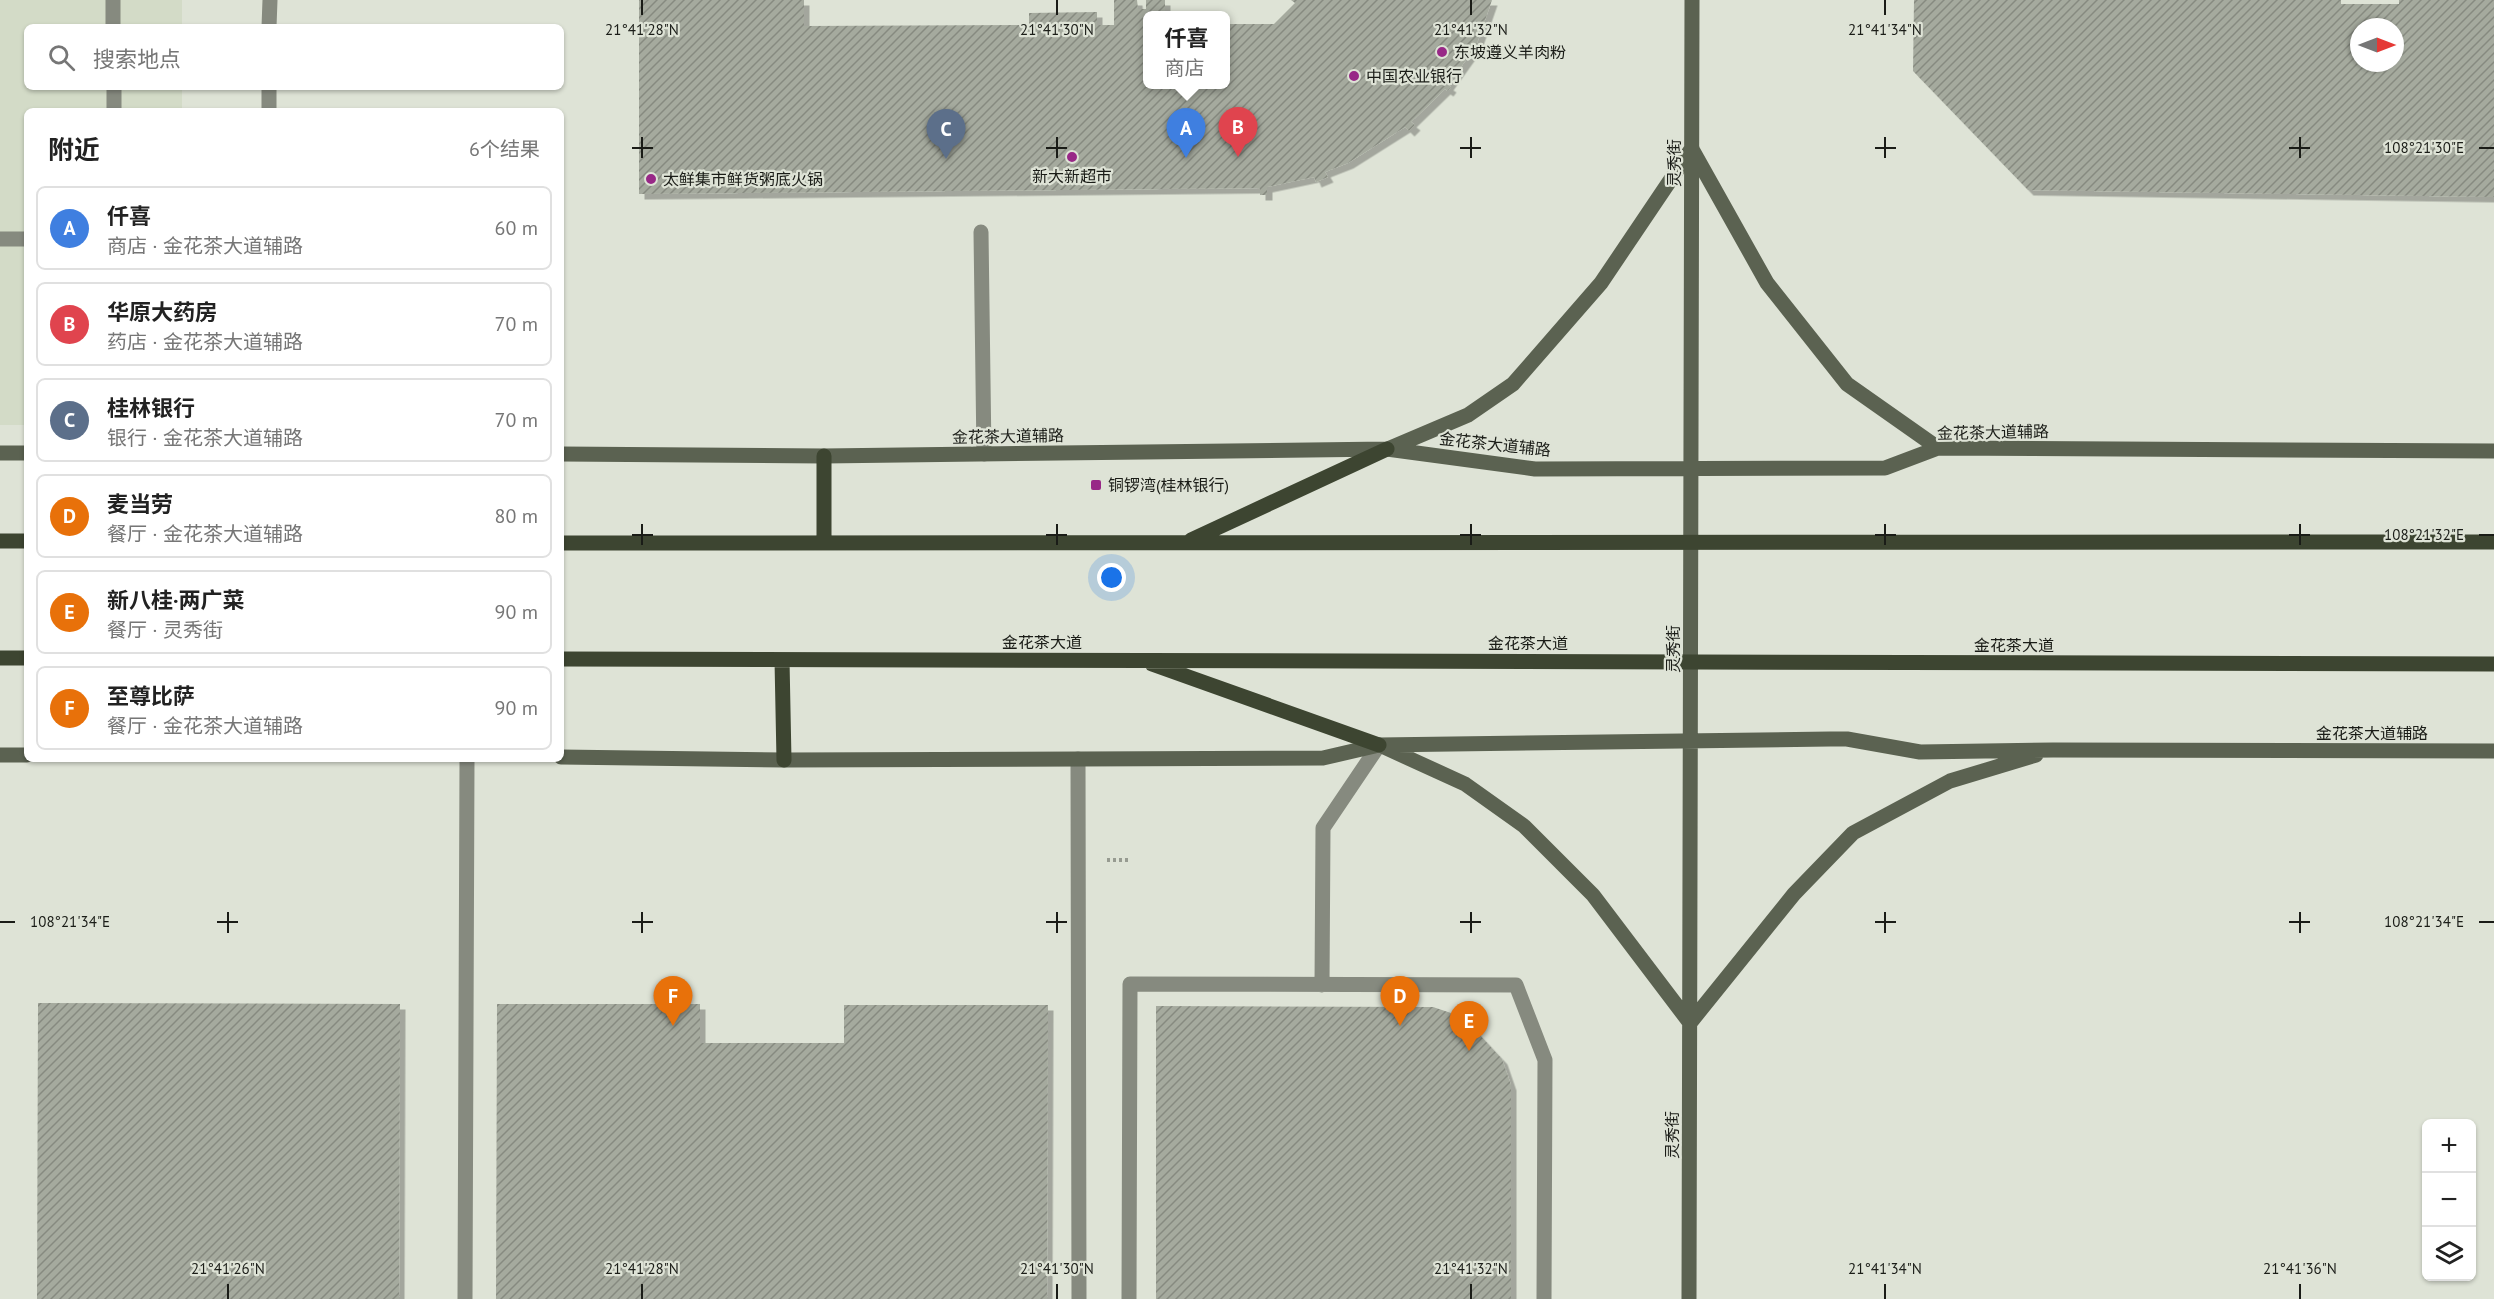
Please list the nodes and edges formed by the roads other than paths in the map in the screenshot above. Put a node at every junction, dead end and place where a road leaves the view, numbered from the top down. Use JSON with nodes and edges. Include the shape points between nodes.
{"nodes":[{"id":1,"x":113,"y":0,"type":"edge"},
{"id":2,"x":270,"y":0,"type":"edge"},
{"id":3,"x":1692,"y":0,"type":"edge"},
{"id":4,"x":113,"y":24,"type":"edge"},
{"id":5,"x":269,"y":24,"type":"edge"},
{"id":6,"x":114,"y":90,"type":"edge"},
{"id":7,"x":269,"y":90,"type":"edge"},
{"id":8,"x":114,"y":108,"type":"edge"},
{"id":9,"x":269,"y":108,"type":"edge"},
{"id":10,"x":1692,"y":148,"type":"junction"},
{"id":11,"x":981,"y":232,"type":"dead end"},
{"id":12,"x":0,"y":239,"type":"edge"},
{"id":13,"x":24,"y":239,"type":"edge"},
{"id":14,"x":1938,"y":448,"type":"junction"},
{"id":15,"x":1387,"y":449,"type":"junction"},
{"id":16,"x":2494,"y":451,"type":"edge"},
{"id":17,"x":0,"y":453,"type":"edge"},
{"id":18,"x":24,"y":453,"type":"edge"},
{"id":19,"x":564,"y":454,"type":"edge"},
{"id":20,"x":984,"y":454,"type":"junction"},
{"id":21,"x":824,"y":456,"type":"junction"},
{"id":22,"x":1691,"y":469,"type":"junction"},
{"id":23,"x":0,"y":541,"type":"edge"},
{"id":24,"x":24,"y":541,"type":"edge"},
{"id":25,"x":1691,"y":541,"type":"junction"},
{"id":26,"x":1186,"y":542,"type":"junction"},
{"id":27,"x":2494,"y":542,"type":"edge"},
{"id":28,"x":564,"y":543,"type":"edge"},
{"id":29,"x":824,"y":543,"type":"junction"},
{"id":30,"x":0,"y":658,"type":"edge"},
{"id":31,"x":24,"y":658,"type":"edge"},
{"id":32,"x":564,"y":659,"type":"edge"},
{"id":33,"x":782,"y":660,"type":"junction"},
{"id":34,"x":1141,"y":660,"type":"junction"},
{"id":35,"x":1691,"y":662,"type":"junction"},
{"id":36,"x":2494,"y":664,"type":"edge"},
{"id":37,"x":1690,"y":741,"type":"junction"},
{"id":38,"x":1379,"y":745,"type":"junction"},
{"id":39,"x":2053,"y":750,"type":"junction"},
{"id":40,"x":2494,"y":752,"type":"edge"},
{"id":41,"x":0,"y":754,"type":"edge"},
{"id":42,"x":24,"y":754,"type":"edge"},
{"id":43,"x":564,"y":757,"type":"edge"},
{"id":44,"x":1078,"y":759,"type":"junction"},
{"id":45,"x":784,"y":760,"type":"junction"},
{"id":46,"x":467,"y":762,"type":"edge"},
{"id":47,"x":1322,"y":984,"type":"junction"},
{"id":48,"x":1690,"y":1023,"type":"junction"},
{"id":49,"x":465,"y":1299,"type":"edge"},
{"id":50,"x":1079,"y":1299,"type":"edge"},
{"id":51,"x":1129,"y":1299,"type":"edge"},
{"id":52,"x":1544,"y":1299,"type":"edge"},
{"id":53,"x":1689,"y":1299,"type":"edge"}],
"edges":[{"from":1,"to":4,"type":"street"},
{"from":2,"to":5,"type":"street"},
{"from":3,"to":10,"type":"street","name":"灵秀街"},
{"from":6,"to":8,"type":"street"},
{"from":7,"to":9,"type":"street"},
{"from":10,"to":14,"type":"street","via":[[1767,283],[1847,384]]},
{"from":10,"to":15,"type":"street","via":[[1600,283],[1512,384],[1468,415]]},
{"from":10,"to":22,"type":"street","name":"灵秀街"},
{"from":11,"to":20,"type":"street"},
{"from":12,"to":13,"type":"street"},
{"from":14,"to":16,"type":"street","name":"金花茶大道辅路"},
{"from":14,"to":22,"type":"street","name":"金花茶大道辅路","via":[[1886,468]]},
{"from":15,"to":20,"type":"street","name":"金花茶大道辅路"},
{"from":15,"to":22,"type":"street","name":"金花茶大道辅路","via":[[1535,469]]},
{"from":15,"to":26,"type":"main road"},
{"from":17,"to":18,"type":"street"},
{"from":19,"to":21,"type":"street","name":"金花茶大道辅路"},
{"from":20,"to":21,"type":"street","name":"金花茶大道辅路"},
{"from":21,"to":29,"type":"main road"},
{"from":22,"to":25,"type":"street","name":"灵秀街"},
{"from":23,"to":24,"type":"main road"},
{"from":25,"to":26,"type":"main road"},
{"from":25,"to":27,"type":"main road"},
{"from":25,"to":35,"type":"street","name":"灵秀街"},
{"from":26,"to":29,"type":"main road"},
{"from":28,"to":29,"type":"main road"},
{"from":30,"to":31,"type":"main road"},
{"from":32,"to":33,"type":"main road","name":"金花茶大道"},
{"from":33,"to":34,"type":"main road","name":"金花茶大道"},
{"from":33,"to":45,"type":"main road"},
{"from":34,"to":35,"type":"main road","name":"金花茶大道"},
{"from":34,"to":38,"type":"main road"},
{"from":35,"to":36,"type":"main road","name":"金花茶大道"},
{"from":35,"to":37,"type":"street","name":"灵秀街"},
{"from":37,"to":38,"type":"street","name":"金花茶大道辅路"},
{"from":37,"to":39,"type":"street","name":"金花茶大道辅路","via":[[1847,739],[1920,752]]},
{"from":37,"to":48,"type":"street","name":"灵秀街"},
{"from":38,"to":44,"type":"street","name":"金花茶大道辅路","via":[[1323,758]]},
{"from":38,"to":47,"type":"street","via":[[1323,828]]},
{"from":38,"to":48,"type":"street","via":[[1465,784],[1524,826],[1593,895]]},
{"from":39,"to":40,"type":"street","name":"金花茶大道辅路"},
{"from":39,"to":48,"type":"street","via":[[1950,781],[1853,832],[1794,894]]},
{"from":41,"to":42,"type":"street"},
{"from":43,"to":45,"type":"street","name":"金花茶大道辅路"},
{"from":44,"to":45,"type":"street","name":"金花茶大道辅路"},
{"from":44,"to":50,"type":"street"},
{"from":46,"to":49,"type":"street"},
{"from":47,"to":51,"type":"street","via":[[1130,984]]},
{"from":47,"to":52,"type":"street","via":[[1516,985],[1545,1060]]},
{"from":48,"to":53,"type":"street","name":"灵秀街"}]}
